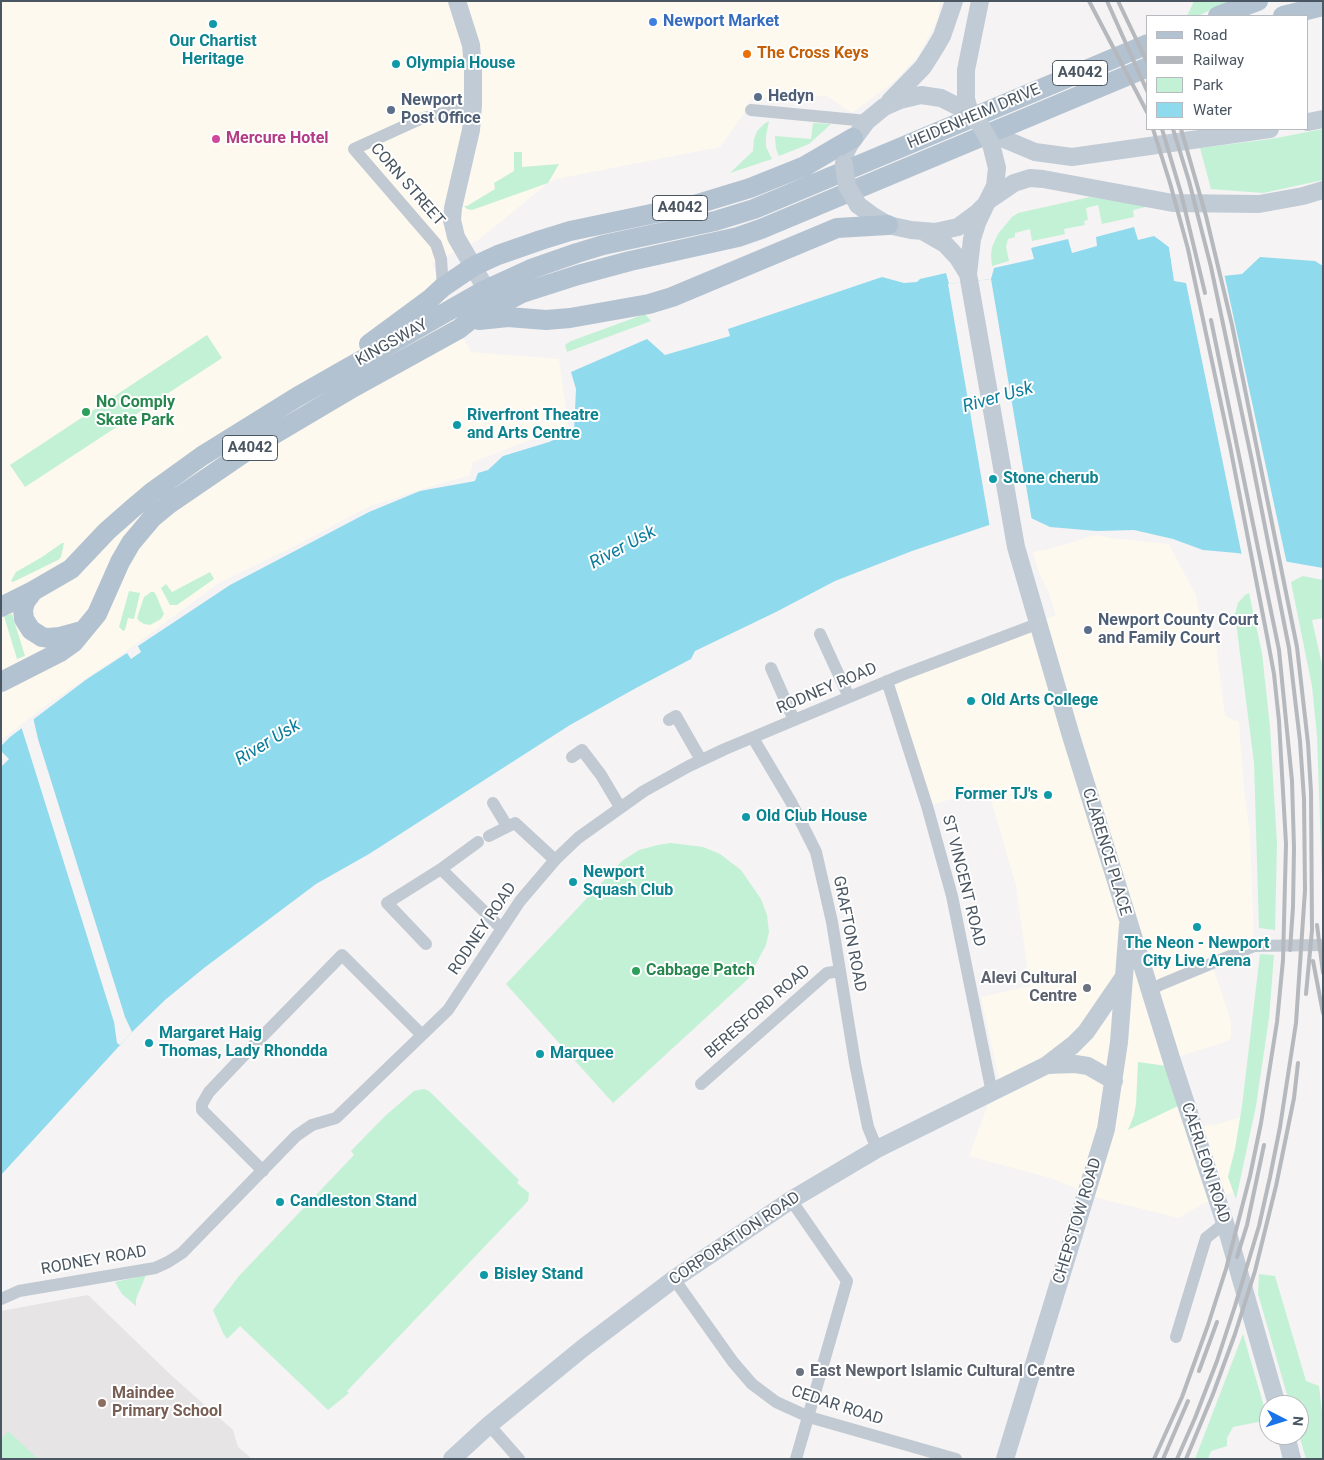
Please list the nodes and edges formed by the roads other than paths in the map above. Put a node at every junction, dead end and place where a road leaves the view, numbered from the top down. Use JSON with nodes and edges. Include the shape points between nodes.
{"nodes":[{"id":1,"x":457,"y":1,"type":"edge"},
{"id":2,"x":954,"y":1,"type":"edge"},
{"id":3,"x":980,"y":1,"type":"edge"},
{"id":4,"x":1258,"y":1,"type":"edge"},
{"id":5,"x":1323,"y":6,"type":"edge"},
{"id":6,"x":1221,"y":15,"type":"edge"},
{"id":7,"x":1287,"y":15,"type":"edge"},
{"id":8,"x":1146,"y":45,"type":"edge"},
{"id":9,"x":1146,"y":68,"type":"edge"},
{"id":10,"x":473,"y":105,"type":"junction"},
{"id":11,"x":884,"y":107,"type":"junction"},
{"id":12,"x":751,"y":110,"type":"dead end"},
{"id":13,"x":971,"y":116,"type":"junction"},
{"id":14,"x":1323,"y":119,"type":"edge"},
{"id":15,"x":867,"y":121,"type":"junction"},
{"id":16,"x":1309,"y":122,"type":"edge"},
{"id":17,"x":1263,"y":130,"type":"edge"},
{"id":18,"x":853,"y":138,"type":"junction"},
{"id":19,"x":997,"y":141,"type":"junction"},
{"id":20,"x":800,"y":189,"type":"joint"},
{"id":21,"x":1323,"y":190,"type":"edge"},
{"id":22,"x":988,"y":202,"type":"junction"},
{"id":23,"x":806,"y":211,"type":"joint"},
{"id":24,"x":888,"y":225,"type":"junction"},
{"id":25,"x":923,"y":232,"type":"junction"},
{"id":26,"x":459,"y":242,"type":"junction"},
{"id":27,"x":436,"y":244,"type":"junction"},
{"id":28,"x":498,"y":255,"type":"junction"},
{"id":29,"x":474,"y":266,"type":"junction"},
{"id":30,"x":969,"y":278,"type":"junction"},
{"id":31,"x":442,"y":287,"type":"junction"},
{"id":32,"x":485,"y":290,"type":"junction"},
{"id":33,"x":469,"y":321,"type":"junction"},
{"id":34,"x":296,"y":397,"type":"junction"},
{"id":35,"x":33,"y":591,"type":"junction"},
{"id":36,"x":1,"y":607,"type":"edge"},
{"id":37,"x":1037,"y":624,"type":"junction"},
{"id":38,"x":84,"y":631,"type":"junction"},
{"id":39,"x":820,"y":634,"type":"dead end"},
{"id":40,"x":771,"y":668,"type":"dead end"},
{"id":41,"x":7,"y":679,"type":"edge"},
{"id":42,"x":887,"y":681,"type":"junction"},
{"id":43,"x":849,"y":697,"type":"junction"},
{"id":44,"x":669,"y":720,"type":"dead end"},
{"id":45,"x":794,"y":720,"type":"junction"},
{"id":46,"x":753,"y":738,"type":"junction"},
{"id":47,"x":572,"y":756,"type":"dead end"},
{"id":48,"x":701,"y":760,"type":"junction"},
{"id":49,"x":493,"y":803,"type":"dead end"},
{"id":50,"x":620,"y":807,"type":"junction"},
{"id":51,"x":507,"y":826,"type":"junction"},
{"id":52,"x":490,"y":836,"type":"dead end"},
{"id":53,"x":478,"y":842,"type":"dead end"},
{"id":54,"x":555,"y":860,"type":"junction"},
{"id":55,"x":442,"y":869,"type":"junction"},
{"id":56,"x":1128,"y":922,"type":"junction"},
{"id":57,"x":501,"y":928,"type":"junction"},
{"id":58,"x":426,"y":944,"type":"dead end"},
{"id":59,"x":1323,"y":945,"type":"edge"},
{"id":60,"x":840,"y":971,"type":"junction"},
{"id":61,"x":1123,"y":978,"type":"junction"},
{"id":62,"x":1150,"y":990,"type":"junction"},
{"id":63,"x":422,"y":1034,"type":"junction"},
{"id":64,"x":1047,"y":1065,"type":"junction"},
{"id":65,"x":1114,"y":1081,"type":"junction"},
{"id":66,"x":701,"y":1084,"type":"dead end"},
{"id":67,"x":992,"y":1093,"type":"junction"},
{"id":68,"x":877,"y":1149,"type":"junction"},
{"id":69,"x":263,"y":1171,"type":"junction"},
{"id":70,"x":791,"y":1200,"type":"junction"},
{"id":71,"x":1225,"y":1223,"type":"junction"},
{"id":72,"x":674,"y":1280,"type":"junction"},
{"id":73,"x":1,"y":1299,"type":"edge"},
{"id":74,"x":1176,"y":1337,"type":"dead end"},
{"id":75,"x":1274,"y":1395,"type":"edge"},
{"id":76,"x":809,"y":1417,"type":"junction"},
{"id":77,"x":489,"y":1426,"type":"junction"},
{"id":78,"x":1288,"y":1445,"type":"edge"},
{"id":79,"x":452,"y":1459,"type":"edge"},
{"id":80,"x":519,"y":1459,"type":"edge"},
{"id":81,"x":796,"y":1459,"type":"edge"},
{"id":82,"x":956,"y":1459,"type":"edge"},
{"id":83,"x":1005,"y":1459,"type":"edge"},
{"id":84,"x":1292,"y":1459,"type":"edge"}],
"edges":[{"from":1,"to":10,"type":"main road","via":[[471,44]]},
{"from":2,"to":11,"type":"main road","via":[[942,36],[931,54]]},
{"from":3,"to":13,"type":"main road","via":[[966,70],[965,92]]},
{"from":4,"to":6,"type":"main road"},
{"from":5,"to":7,"type":"main road"},
{"from":8,"to":20,"type":"main road","name":"HEIDENHEIM DRIVE","number":"A4042"},
{"from":9,"to":23,"type":"main road","name":"HEIDENHEIM DRIVE","number":"A4042"},
{"from":10,"to":26,"type":"main road","via":[[471,130],[453,208],[452,220]]},
{"from":10,"to":27,"type":"street","name":"CORN STREET","via":[[420,119],[354,148]]},
{"from":11,"to":13,"type":"main road","via":[[921,95],[941,98]]},
{"from":11,"to":15,"type":"main road"},
{"from":12,"to":15,"type":"street"},
{"from":13,"to":19,"type":"main road"},
{"from":14,"to":16,"type":"main road"},
{"from":15,"to":18,"type":"main road"},
{"from":17,"to":19,"type":"main road","via":[[1072,157],[1035,152]]},
{"from":18,"to":24,"type":"main road","bridge":true,"via":[[844,164],[847,186],[858,205]]},
{"from":18,"to":28,"type":"main road","number":"A4042","via":[[805,166],[750,188],[694,205],[570,231]]},
{"from":19,"to":22,"type":"main road","via":[[995,186]]},
{"from":20,"to":32,"type":"main road","name":"KINGSWAY","number":"A4042","via":[[754,209],[577,252]]},
{"from":21,"to":22,"type":"main road","via":[[1259,204],[1174,203],[1030,178],[1014,183]]},
{"from":22,"to":25,"type":"main road","via":[[958,227]]},
{"from":22,"to":30,"type":"main road","via":[[972,239]]},
{"from":23,"to":33,"type":"main road","name":"KINGSWAY","number":"A4042","via":[[738,237],[578,274],[522,293]]},
{"from":24,"to":25,"type":"main road"},
{"from":24,"to":33,"type":"main road","number":"A4042","via":[[837,228],[649,304],[570,318],[508,317]]},
{"from":25,"to":30,"type":"main road","via":[[945,244],[958,258]]},
{"from":26,"to":27,"type":"street","name":"CORN STREET"},
{"from":26,"to":28,"type":"main road","via":[[474,253]]},
{"from":26,"to":29,"type":"main road"},
{"from":27,"to":31,"type":"street","name":"CORN STREET","via":[[441,259]]},
{"from":28,"to":29,"type":"main road","number":"A4042"},
{"from":29,"to":31,"type":"main road","number":"A4042"},
{"from":29,"to":32,"type":"main road"},
{"from":30,"to":37,"type":"main road","name":"CLARENCE PLACE","via":[[1016,547]]},
{"from":31,"to":34,"type":"main road","number":"A4042"},
{"from":32,"to":33,"type":"main road","via":[[482,307]]},
{"from":32,"to":34,"type":"main road","name":"KINGSWAY","number":"A4042"},
{"from":33,"to":38,"type":"main road","name":"KINGSWAY","number":"A4042","via":[[251,448],[169,504],[131,543],[103,602]]},
{"from":34,"to":35,"type":"main road","name":"KINGSWAY","number":"A4042","via":[[202,456],[152,492],[107,531],[71,569]]},
{"from":35,"to":36,"type":"main road","name":"KINGSWAY","number":"A4042"},
{"from":35,"to":38,"type":"main road","via":[[24,610],[24,619],[31,630],[48,638]]},
{"from":37,"to":42,"type":"street","name":"RODNEY ROAD"},
{"from":37,"to":56,"type":"main road","name":"CLARENCE PLACE"},
{"from":38,"to":41,"type":"main road","name":"KINGSWAY","number":"A4042","via":[[60,652]]},
{"from":39,"to":43,"type":"street"},
{"from":40,"to":45,"type":"street"},
{"from":42,"to":43,"type":"street","name":"RODNEY ROAD"},
{"from":42,"to":67,"type":"street","name":"ST VINCENT ROAD","via":[[952,896]]},
{"from":43,"to":45,"type":"street","name":"RODNEY ROAD"},
{"from":44,"to":48,"type":"street","via":[[676,716]]},
{"from":45,"to":46,"type":"street","name":"RODNEY ROAD"},
{"from":46,"to":48,"type":"street","name":"RODNEY ROAD"},
{"from":46,"to":60,"type":"street","name":"GRAFTON ROAD","via":[[816,852]]},
{"from":47,"to":50,"type":"street","via":[[582,750]]},
{"from":48,"to":50,"type":"street","name":"RODNEY ROAD"},
{"from":49,"to":51,"type":"street"},
{"from":50,"to":54,"type":"street","name":"RODNEY ROAD","via":[[578,838]]},
{"from":51,"to":52,"type":"street"},
{"from":51,"to":54,"type":"street","via":[[515,823]]},
{"from":53,"to":55,"type":"street"},
{"from":54,"to":57,"type":"street","name":"RODNEY ROAD"},
{"from":55,"to":57,"type":"street"},
{"from":55,"to":58,"type":"street","via":[[387,902]]},
{"from":56,"to":61,"type":"main road","name":"CLARENCE PLACE"},
{"from":56,"to":62,"type":"main road","name":"CAERLEON ROAD"},
{"from":57,"to":63,"type":"street","name":"RODNEY ROAD","via":[[448,1010]]},
{"from":59,"to":62,"type":"street","via":[[1254,946]]},
{"from":60,"to":66,"type":"street","name":"BERESFORD ROAD","via":[[827,973]]},
{"from":60,"to":68,"type":"street","name":"GRAFTON ROAD","via":[[868,1127]]},
{"from":61,"to":62,"type":"main road"},
{"from":61,"to":64,"type":"main road","name":"CLARENCE PLACE","via":[[1086,1032]]},
{"from":61,"to":65,"type":"main road","name":"CHEPSTOW ROAD"},
{"from":62,"to":71,"type":"main road","name":"CAERLEON ROAD"},
{"from":63,"to":69,"type":"street","name":"RODNEY ROAD","via":[[336,1118],[312,1125],[296,1136]]},
{"from":63,"to":69,"type":"street","via":[[342,955],[209,1092],[202,1104],[202,1110]]},
{"from":64,"to":65,"type":"main road","via":[[1088,1066]]},
{"from":64,"to":67,"type":"main road","name":"CORPORATION ROAD"},
{"from":65,"to":83,"type":"main road","name":"CHEPSTOW ROAD","via":[[1100,1152]]},
{"from":67,"to":68,"type":"main road","name":"CORPORATION ROAD"},
{"from":68,"to":70,"type":"main road","name":"CORPORATION ROAD"},
{"from":69,"to":73,"type":"street","name":"RODNEY ROAD","via":[[192,1244],[168,1262],[155,1268],[19,1291]]},
{"from":70,"to":72,"type":"main road","name":"CORPORATION ROAD"},
{"from":70,"to":76,"type":"street","via":[[847,1281]]},
{"from":71,"to":74,"type":"street","via":[[1206,1238]]},
{"from":71,"to":75,"type":"main road","name":"CAERLEON ROAD"},
{"from":72,"to":76,"type":"street","name":"CEDAR ROAD","via":[[752,1384],[776,1402]]},
{"from":72,"to":77,"type":"main road","name":"CORPORATION ROAD","via":[[583,1348]]},
{"from":76,"to":81,"type":"street"},
{"from":76,"to":82,"type":"street","name":"CEDAR ROAD"},
{"from":77,"to":79,"type":"main road","name":"CORPORATION ROAD"},
{"from":77,"to":80,"type":"street"},
{"from":78,"to":84,"type":"main road"}]}
